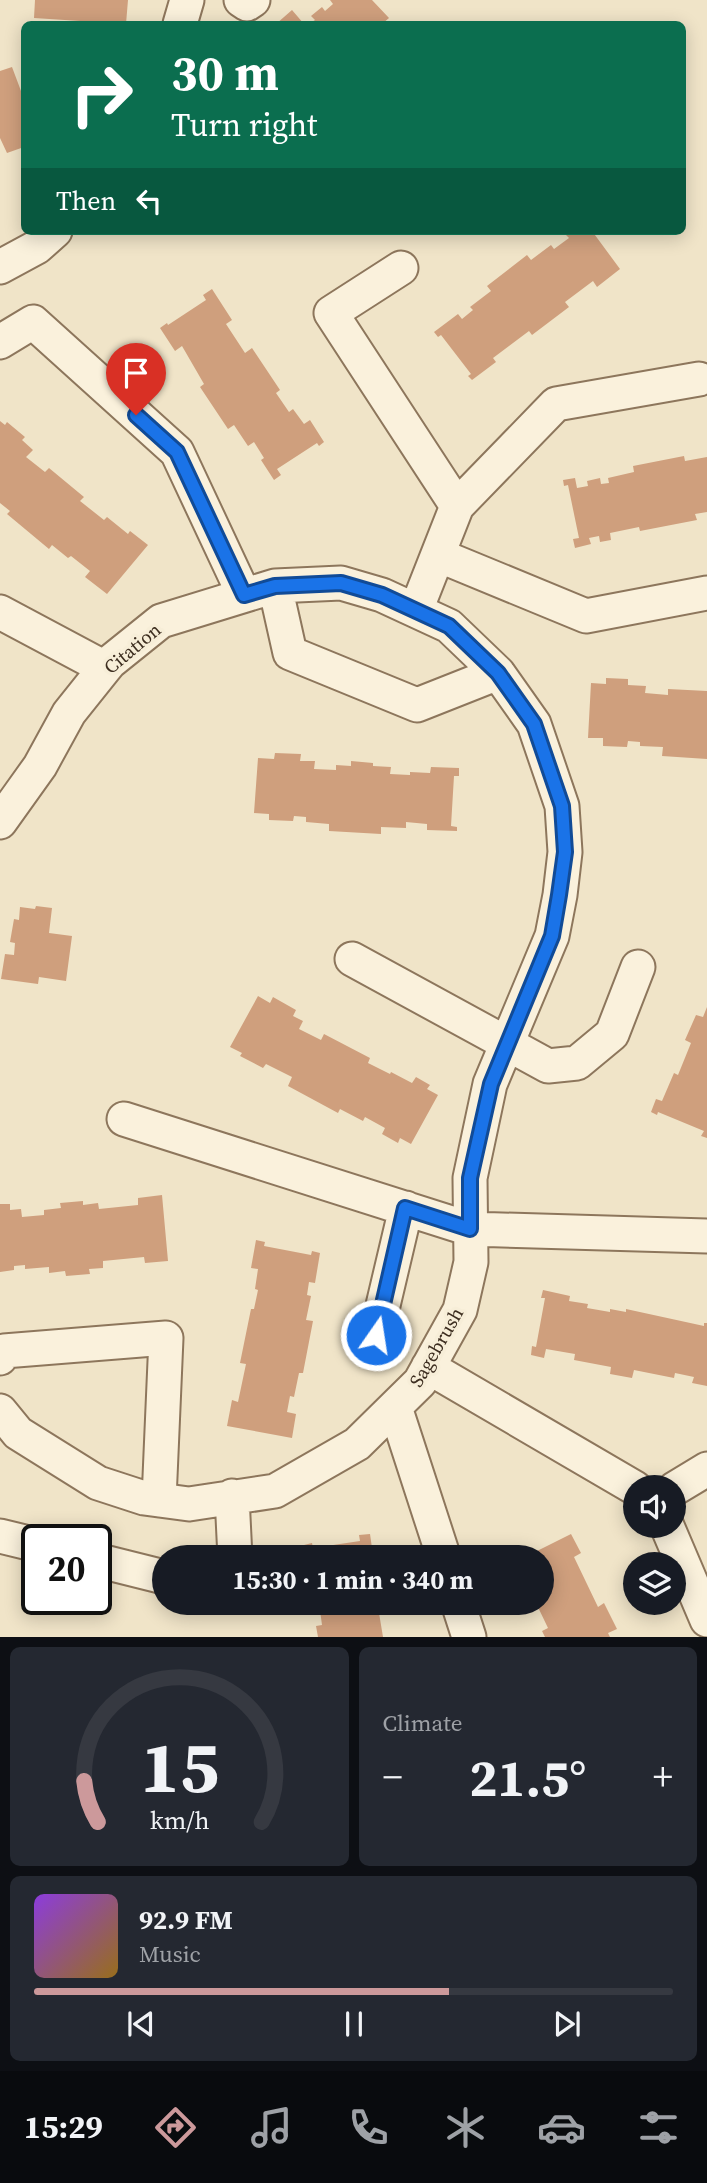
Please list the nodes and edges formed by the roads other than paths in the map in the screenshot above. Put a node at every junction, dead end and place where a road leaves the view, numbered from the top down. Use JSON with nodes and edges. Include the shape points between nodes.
{"nodes":[{"id":1,"x":187,"y":0,"type":"edge"},
{"id":2,"x":240,"y":0,"type":"edge"},
{"id":3,"x":253,"y":0,"type":"edge"},
{"id":4,"x":181,"y":21,"type":"edge"},
{"id":5,"x":50,"y":235,"type":"edge"},
{"id":6,"x":2,"y":259,"type":"edge"},
{"id":7,"x":401,"y":268,"type":"dead end"},
{"id":8,"x":0,"y":342,"type":"edge"},
{"id":9,"x":699,"y":379,"type":"dead end"},
{"id":10,"x":457,"y":506,"type":"junction"},
{"id":11,"x":438,"y":555,"type":"junction"},
{"id":12,"x":259,"y":590,"type":"junction"},
{"id":13,"x":707,"y":593,"type":"edge"},
{"id":14,"x":416,"y":610,"type":"junction"},
{"id":15,"x":0,"y":612,"type":"edge"},
{"id":16,"x":105,"y":668,"type":"junction"},
{"id":17,"x":498,"y":673,"type":"junction"},
{"id":18,"x":0,"y":822,"type":"edge"},
{"id":19,"x":352,"y":959,"type":"dead end"},
{"id":20,"x":638,"y":967,"type":"dead end"},
{"id":21,"x":507,"y":1045,"type":"junction"},
{"id":22,"x":124,"y":1119,"type":"dead end"},
{"id":23,"x":405,"y":1208,"type":"junction"},
{"id":24,"x":470,"y":1229,"type":"junction"},
{"id":25,"x":707,"y":1236,"type":"edge"},
{"id":26,"x":376,"y":1335,"type":"dead end"},
{"id":27,"x":0,"y":1358,"type":"edge"},
{"id":28,"x":428,"y":1367,"type":"junction"},
{"id":29,"x":395,"y":1407,"type":"junction"},
{"id":30,"x":0,"y":1412,"type":"edge"},
{"id":31,"x":707,"y":1469,"type":"edge"},
{"id":32,"x":623,"y":1481,"type":"edge"},
{"id":33,"x":686,"y":1482,"type":"edge"},
{"id":34,"x":232,"y":1496,"type":"junction"},
{"id":35,"x":159,"y":1500,"type":"junction"},
{"id":36,"x":0,"y":1536,"type":"edge"},
{"id":37,"x":672,"y":1538,"type":"edge"},
{"id":38,"x":21,"y":1541,"type":"edge"},
{"id":39,"x":235,"y":1545,"type":"edge"},
{"id":40,"x":440,"y":1545,"type":"edge"},
{"id":41,"x":112,"y":1564,"type":"edge"},
{"id":42,"x":152,"y":1574,"type":"edge"},
{"id":43,"x":462,"y":1615,"type":"edge"},
{"id":44,"x":707,"y":1620,"type":"edge"},
{"id":45,"x":469,"y":1637,"type":"edge"}],
"edges":[{"from":1,"to":4,"type":"street"},
{"from":2,"to":3,"type":"street","via":[[247,4]]},
{"from":5,"to":6,"type":"street","via":[[37,247]]},
{"from":7,"to":10,"type":"street","via":[[331,313]]},
{"from":8,"to":12,"type":"street","via":[[33,322],[177,452]]},
{"from":9,"to":10,"type":"street","via":[[556,404]]},
{"from":10,"to":11,"type":"street"},
{"from":11,"to":13,"type":"street","via":[[586,616]]},
{"from":11,"to":14,"type":"street"},
{"from":12,"to":14,"type":"street","name":"Citation","via":[[341,583]]},
{"from":12,"to":16,"type":"street","name":"Citation","via":[[161,621]]},
{"from":12,"to":17,"type":"street","via":[[290,653],[417,705]]},
{"from":14,"to":17,"type":"street","name":"Sagebrush","via":[[449,626]]},
{"from":15,"to":16,"type":"street"},
{"from":16,"to":18,"type":"street","name":"Citation","via":[[69,713],[40,766]]},
{"from":17,"to":21,"type":"street","name":"Sagebrush","via":[[534,724],[562,806],[565,852],[552,936]]},
{"from":19,"to":21,"type":"street"},
{"from":20,"to":21,"type":"street","via":[[612,1034],[577,1063],[548,1066]]},
{"from":21,"to":24,"type":"street","name":"Sagebrush","via":[[491,1084],[470,1178]]},
{"from":22,"to":23,"type":"street"},
{"from":23,"to":24,"type":"street"},
{"from":23,"to":26,"type":"street"},
{"from":24,"to":25,"type":"street"},
{"from":24,"to":28,"type":"street","name":"Sagebrush","via":[[471,1262],[460,1310]]},
{"from":27,"to":35,"type":"street","via":[[4,1351],[166,1338]]},
{"from":28,"to":29,"type":"street","name":"Sagebrush"},
{"from":28,"to":32,"type":"street"},
{"from":29,"to":34,"type":"street","name":"Sagebrush","via":[[357,1444],[275,1491]]},
{"from":29,"to":40,"type":"street"},
{"from":30,"to":35,"type":"street","name":"Sagebrush","via":[[18,1433],[98,1483]]},
{"from":31,"to":33,"type":"street"},
{"from":34,"to":35,"type":"street","name":"Sagebrush","via":[[189,1504]]},
{"from":34,"to":39,"type":"street"},
{"from":36,"to":38,"type":"street"},
{"from":37,"to":44,"type":"street"},
{"from":41,"to":42,"type":"street"},
{"from":43,"to":45,"type":"street"}]}
